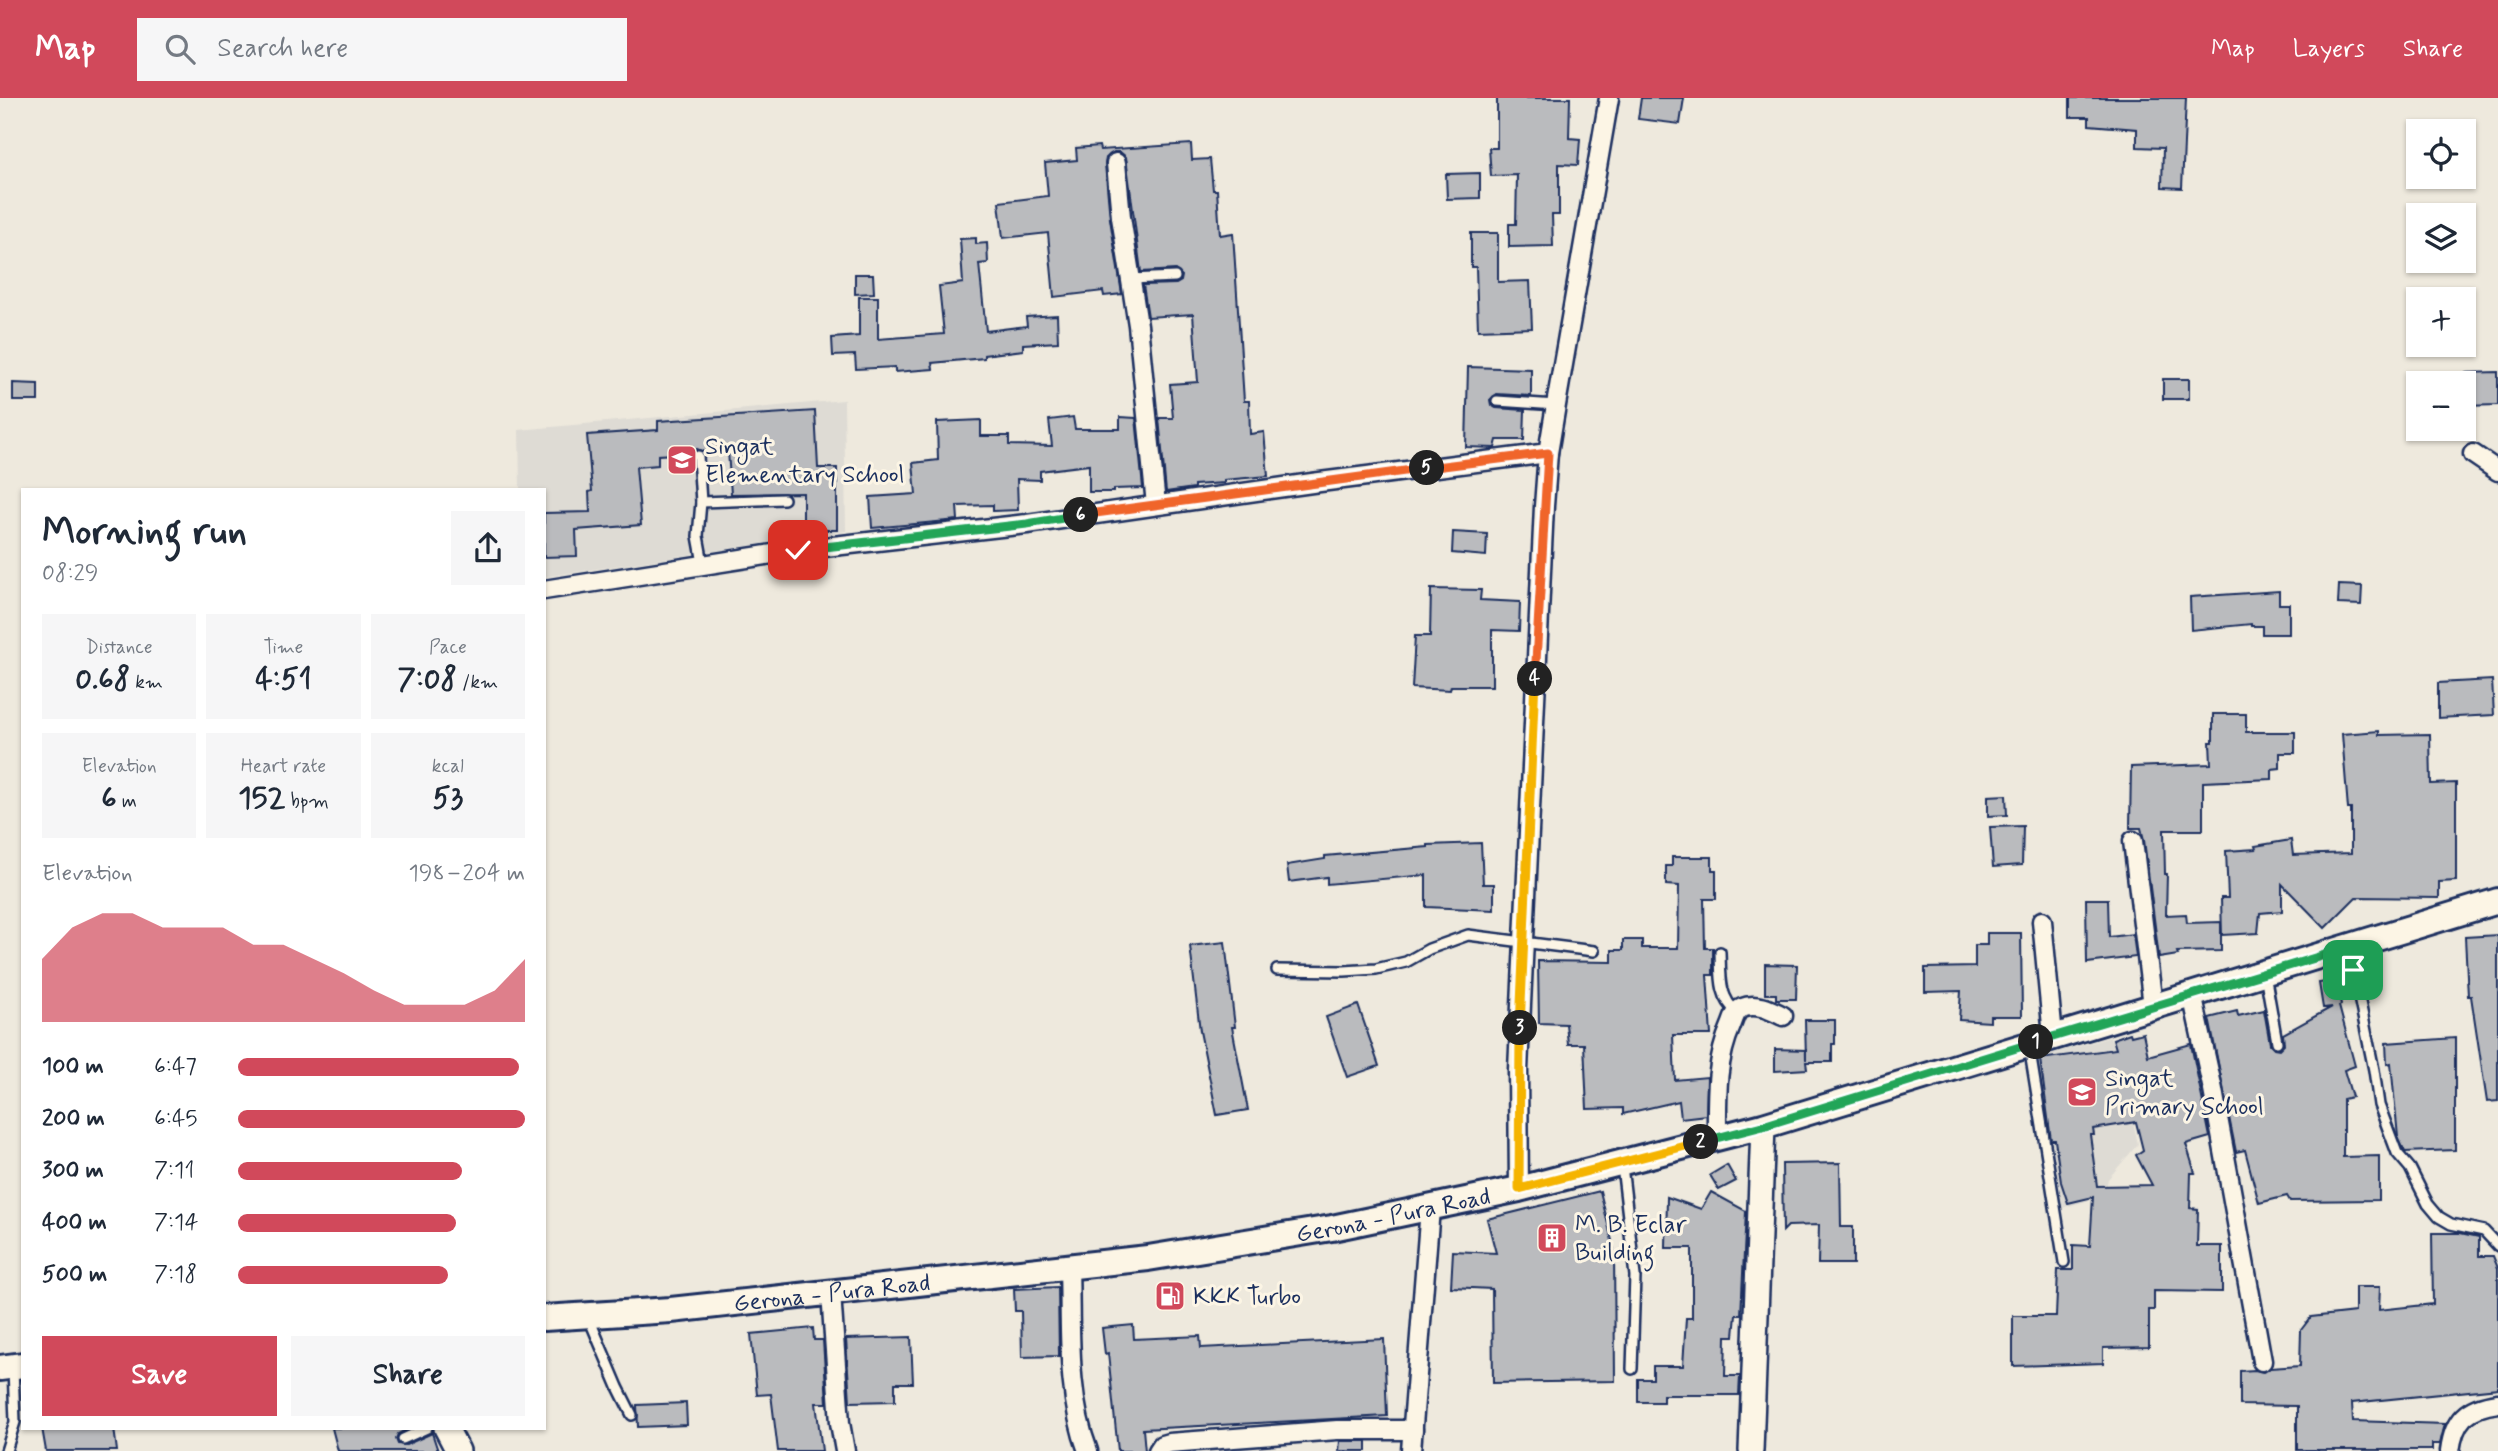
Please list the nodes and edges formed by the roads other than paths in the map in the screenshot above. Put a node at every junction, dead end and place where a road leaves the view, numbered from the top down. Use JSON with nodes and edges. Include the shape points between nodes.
{"nodes":[{"id":1,"x":1609,"y":98,"type":"edge"},
{"id":2,"x":1116,"y":163,"type":"dead end"},
{"id":3,"x":1175,"y":277,"type":"dead end"},
{"id":4,"x":1131,"y":279,"type":"junction"},
{"id":5,"x":1497,"y":401,"type":"dead end"},
{"id":6,"x":1556,"y":405,"type":"junction"},
{"id":7,"x":1548,"y":453,"type":"junction"},
{"id":8,"x":2473,"y":454,"type":"dead end"},
{"id":9,"x":698,"y":456,"type":"dead end"},
{"id":10,"x":2498,"y":471,"type":"edge"},
{"id":11,"x":784,"y":499,"type":"dead end"},
{"id":12,"x":701,"y":502,"type":"junction"},
{"id":13,"x":1156,"y":505,"type":"junction"},
{"id":14,"x":703,"y":564,"type":"junction"},
{"id":15,"x":546,"y":590,"type":"edge"},
{"id":16,"x":2133,"y":841,"type":"dead end"},
{"id":17,"x":2498,"y":901,"type":"edge"},
{"id":18,"x":2042,"y":921,"type":"dead end"},
{"id":19,"x":1523,"y":940,"type":"junction"},
{"id":20,"x":2348,"y":948,"type":"junction"},
{"id":21,"x":1594,"y":951,"type":"dead end"},
{"id":22,"x":1720,"y":952,"type":"dead end"},
{"id":23,"x":1277,"y":970,"type":"dead end"},
{"id":24,"x":2265,"y":972,"type":"junction"},
{"id":25,"x":2192,"y":994,"type":"junction"},
{"id":26,"x":2153,"y":1006,"type":"junction"},
{"id":27,"x":1737,"y":1012,"type":"junction"},
{"id":28,"x":1783,"y":1016,"type":"dead end"},
{"id":29,"x":2053,"y":1036,"type":"junction"},
{"id":30,"x":2277,"y":1042,"type":"dead end"},
{"id":31,"x":2029,"y":1044,"type":"junction"},
{"id":32,"x":1763,"y":1126,"type":"junction"},
{"id":33,"x":1717,"y":1138,"type":"junction"},
{"id":34,"x":1622,"y":1164,"type":"junction"},
{"id":35,"x":1519,"y":1189,"type":"junction"},
{"id":36,"x":1430,"y":1208,"type":"junction"},
{"id":37,"x":2498,"y":1246,"type":"edge"},
{"id":38,"x":2064,"y":1262,"type":"dead end"},
{"id":39,"x":1069,"y":1267,"type":"junction"},
{"id":40,"x":831,"y":1293,"type":"junction"},
{"id":41,"x":587,"y":1315,"type":"junction"},
{"id":42,"x":546,"y":1318,"type":"edge"},
{"id":43,"x":2262,"y":1361,"type":"dead end"},
{"id":44,"x":12,"y":1366,"type":"edge"},
{"id":45,"x":1632,"y":1369,"type":"dead end"},
{"id":46,"x":2498,"y":1403,"type":"edge"},
{"id":47,"x":632,"y":1415,"type":"dead end"},
{"id":48,"x":423,"y":1430,"type":"edge"},
{"id":49,"x":447,"y":1430,"type":"edge"},
{"id":50,"x":1413,"y":1430,"type":"junction"},
{"id":51,"x":403,"y":1439,"type":"dead end"},
{"id":52,"x":6,"y":1451,"type":"edge"},
{"id":53,"x":458,"y":1451,"type":"edge"},
{"id":54,"x":845,"y":1451,"type":"edge"},
{"id":55,"x":1088,"y":1451,"type":"edge"},
{"id":56,"x":1158,"y":1451,"type":"edge"},
{"id":57,"x":1411,"y":1451,"type":"edge"},
{"id":58,"x":1751,"y":1451,"type":"edge"},
{"id":59,"x":2450,"y":1451,"type":"edge"}],
"edges":[{"from":1,"to":6,"type":"street"},
{"from":2,"to":4,"type":"street"},
{"from":3,"to":4,"type":"lane"},
{"from":4,"to":13,"type":"street"},
{"from":5,"to":6,"type":"lane"},
{"from":6,"to":7,"type":"street"},
{"from":7,"to":13,"type":"street"},
{"from":7,"to":19,"type":"street"},
{"from":8,"to":10,"type":"street"},
{"from":9,"to":12,"type":"lane"},
{"from":11,"to":12,"type":"lane"},
{"from":12,"to":14,"type":"lane","via":[[698,536]]},
{"from":13,"to":14,"type":"street"},
{"from":14,"to":15,"type":"street"},
{"from":16,"to":26,"type":"street"},
{"from":17,"to":20,"type":"main road","name":"Gerona - Pura Road"},
{"from":18,"to":29,"type":"street"},
{"from":19,"to":21,"type":"lane"},
{"from":19,"to":23,"type":"lane","via":[[1468,935],[1406,962],[1376,969]]},
{"from":19,"to":35,"type":"street"},
{"from":20,"to":24,"type":"main road","name":"Gerona - Pura Road"},
{"from":20,"to":37,"type":"lane","via":[[2379,1105],[2397,1153],[2439,1217],[2484,1231]]},
{"from":22,"to":27,"type":"lane","via":[[1723,996]]},
{"from":24,"to":25,"type":"main road","name":"Gerona - Pura Road"},
{"from":24,"to":30,"type":"lane"},
{"from":25,"to":26,"type":"main road","name":"Gerona - Pura Road"},
{"from":25,"to":43,"type":"street"},
{"from":26,"to":29,"type":"main road","name":"Gerona - Pura Road"},
{"from":27,"to":28,"type":"street","via":[[1764,1006]]},
{"from":27,"to":33,"type":"street","via":[[1719,1060]]},
{"from":29,"to":31,"type":"main road","name":"Gerona - Pura Road"},
{"from":31,"to":32,"type":"main road","name":"Gerona - Pura Road"},
{"from":31,"to":38,"type":"lane"},
{"from":32,"to":33,"type":"main road","name":"Gerona - Pura Road"},
{"from":32,"to":58,"type":"street"},
{"from":33,"to":34,"type":"main road","name":"Gerona - Pura Road"},
{"from":34,"to":35,"type":"main road","name":"Gerona - Pura Road"},
{"from":34,"to":45,"type":"lane","via":[[1635,1276]]},
{"from":35,"to":36,"type":"main road","name":"Gerona - Pura Road"},
{"from":36,"to":39,"type":"main road","name":"Gerona - Pura Road","via":[[1332,1228]]},
{"from":36,"to":50,"type":"street"},
{"from":39,"to":40,"type":"main road","name":"Gerona - Pura Road"},
{"from":39,"to":55,"type":"street","via":[[1073,1385]]},
{"from":40,"to":41,"type":"main road","name":"Gerona - Pura Road"},
{"from":40,"to":54,"type":"street"},
{"from":41,"to":42,"type":"main road","name":"Gerona - Pura Road"},
{"from":41,"to":47,"type":"lane"},
{"from":44,"to":52,"type":"lane","via":[[15,1422]]},
{"from":46,"to":59,"type":"street","via":[[2460,1418]]},
{"from":48,"to":51,"type":"lane"},
{"from":49,"to":53,"type":"street"},
{"from":50,"to":56,"type":"street","via":[[1337,1430],[1169,1443]]},
{"from":50,"to":57,"type":"street"}]}
